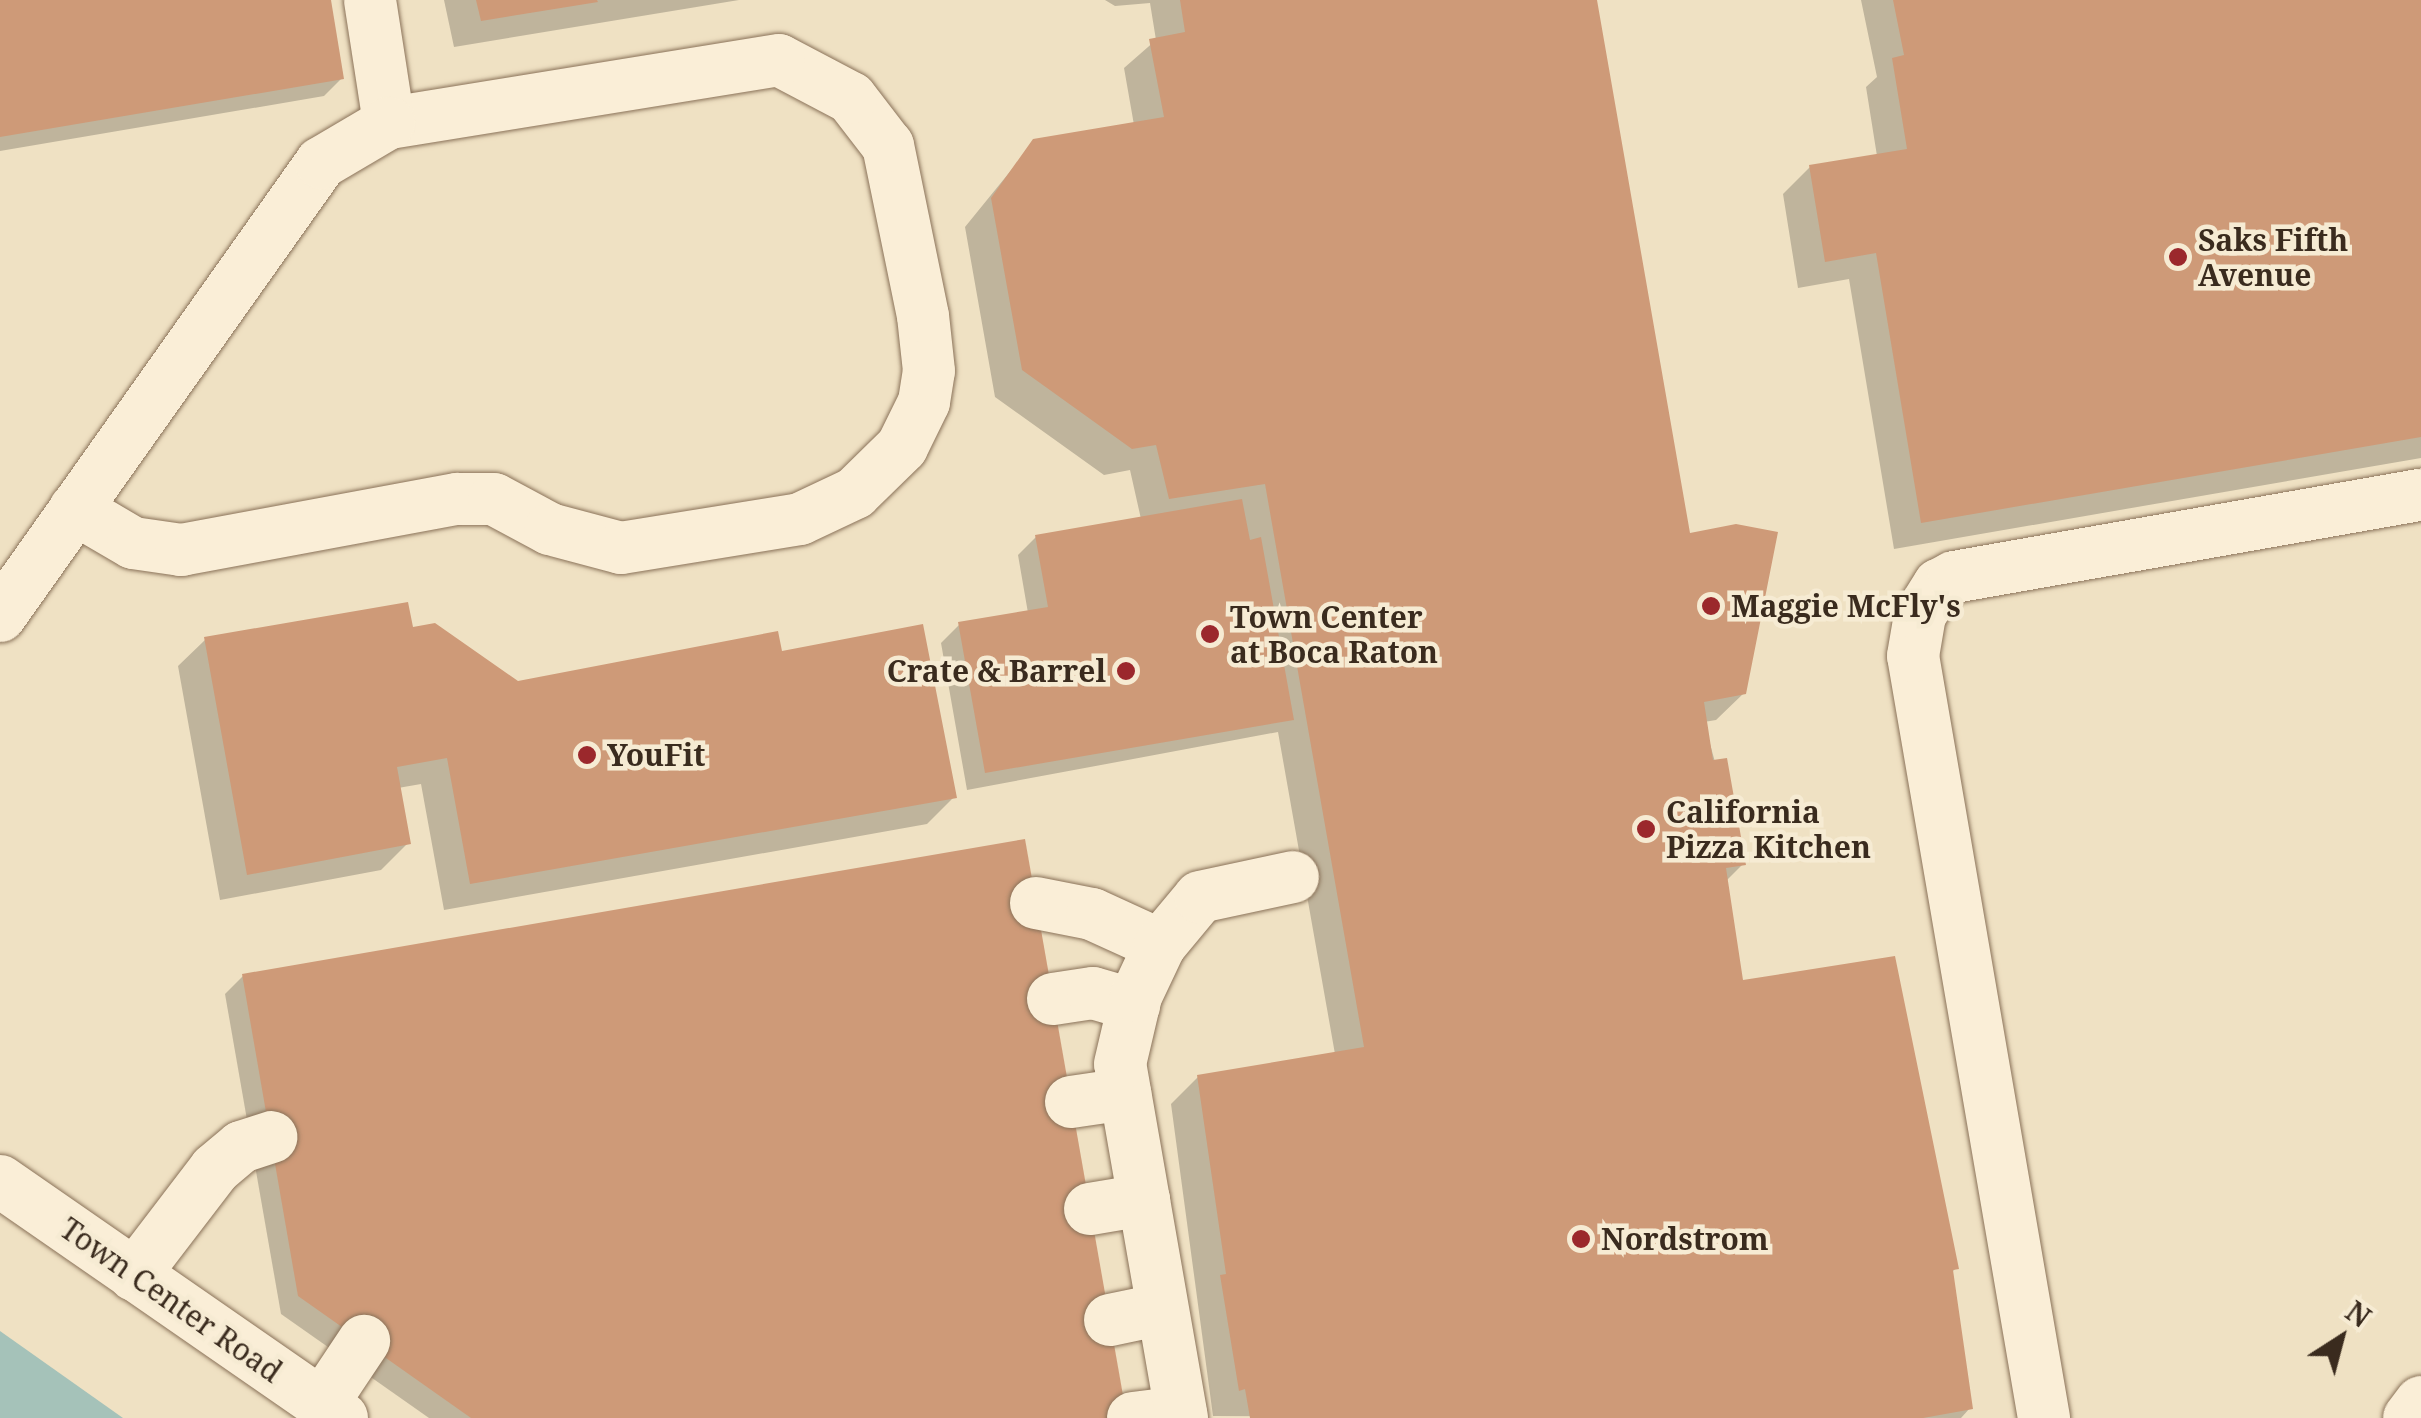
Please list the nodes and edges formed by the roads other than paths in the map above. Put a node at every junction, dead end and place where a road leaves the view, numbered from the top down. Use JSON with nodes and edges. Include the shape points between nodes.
{"nodes":[{"id":1,"x":359,"y":12,"type":"edge"},
{"id":2,"x":388,"y":122,"type":"junction"},
{"id":3,"x":2421,"y":495,"type":"edge"},
{"id":4,"x":75,"y":509,"type":"junction"},
{"id":5,"x":0,"y":616,"type":"edge"},
{"id":6,"x":1293,"y":877,"type":"dead end"},
{"id":7,"x":1036,"y":903,"type":"dead end"},
{"id":8,"x":1160,"y":946,"type":"junction"},
{"id":9,"x":1053,"y":999,"type":"dead end"},
{"id":10,"x":1134,"y":1006,"type":"junction"},
{"id":11,"x":1125,"y":1094,"type":"junction"},
{"id":12,"x":1071,"y":1102,"type":"dead end"},
{"id":13,"x":271,"y":1138,"type":"dead end"},
{"id":14,"x":0,"y":1181,"type":"edge"},
{"id":15,"x":1144,"y":1200,"type":"junction"},
{"id":16,"x":1090,"y":1209,"type":"dead end"},
{"id":17,"x":134,"y":1275,"type":"junction"},
{"id":18,"x":1162,"y":1309,"type":"junction"},
{"id":19,"x":1110,"y":1320,"type":"dead end"},
{"id":20,"x":364,"y":1341,"type":"dead end"},
{"id":21,"x":2421,"y":1402,"type":"edge"},
{"id":22,"x":332,"y":1411,"type":"edge"},
{"id":23,"x":1165,"y":1416,"type":"edge"},
{"id":24,"x":2044,"y":1418,"type":"edge"},
{"id":25,"x":2410,"y":1418,"type":"edge"}],
"edges":[{"from":1,"to":2,"type":"street"},
{"from":2,"to":4,"type":"street","via":[[321,163]]},
{"from":2,"to":4,"type":"street","via":[[779,60],[815,75],[851,98],[888,146],[929,371],[924,402],[902,447],[855,493],[800,519],[621,548],[550,529],[494,499],[458,499],[181,550],[132,543]]},
{"from":3,"to":24,"type":"street","via":[[1954,577],[1938,586],[1920,615],[1913,656]]},
{"from":4,"to":5,"type":"street"},
{"from":6,"to":8,"type":"street","via":[[1200,897]]},
{"from":7,"to":8,"type":"street","via":[[1092,914]]},
{"from":8,"to":10,"type":"street"},
{"from":9,"to":10,"type":"street","via":[[1093,993]]},
{"from":10,"to":11,"type":"street","via":[[1120,1064]]},
{"from":11,"to":12,"type":"street"},
{"from":11,"to":15,"type":"street"},
{"from":13,"to":17,"type":"street","via":[[241,1147],[215,1169]]},
{"from":14,"to":17,"type":"street","name":"Town Center Road"},
{"from":15,"to":16,"type":"street"},
{"from":15,"to":18,"type":"street"},
{"from":17,"to":22,"type":"street","name":"Town Center Road"},
{"from":18,"to":19,"type":"street"},
{"from":18,"to":23,"type":"street"},
{"from":20,"to":22,"type":"street"},
{"from":21,"to":25,"type":"street"}]}
